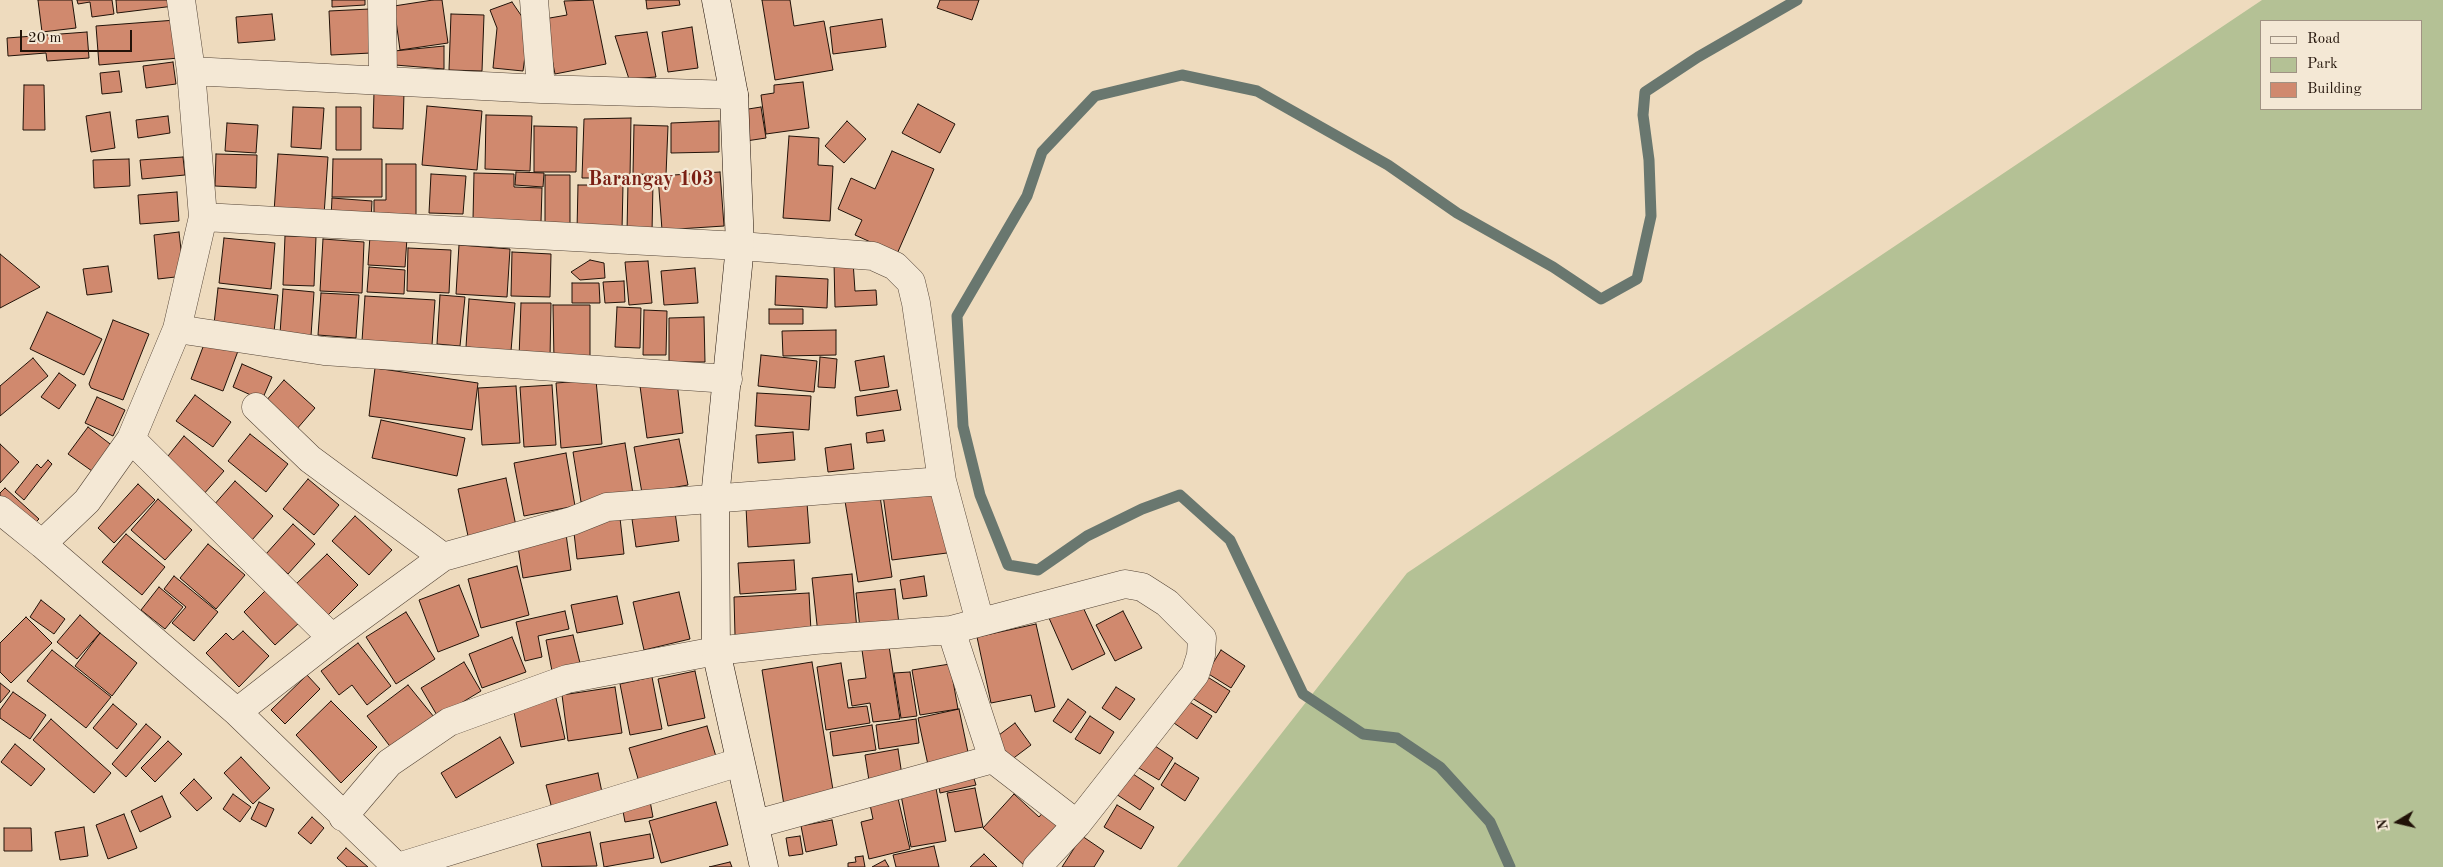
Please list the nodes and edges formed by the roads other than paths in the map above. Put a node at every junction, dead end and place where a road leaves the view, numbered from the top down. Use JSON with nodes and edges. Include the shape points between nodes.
{"nodes":[{"id":1,"x":181,"y":0,"type":"edge"},
{"id":2,"x":382,"y":0,"type":"edge"},
{"id":3,"x":534,"y":0,"type":"edge"},
{"id":4,"x":716,"y":0,"type":"edge"},
{"id":5,"x":191,"y":71,"type":"junction"},
{"id":6,"x":383,"y":80,"type":"junction"},
{"id":7,"x":541,"y":89,"type":"junction"},
{"id":8,"x":734,"y":95,"type":"junction"},
{"id":9,"x":203,"y":217,"type":"junction"},
{"id":10,"x":740,"y":246,"type":"junction"},
{"id":11,"x":178,"y":329,"type":"junction"},
{"id":12,"x":728,"y":379,"type":"junction"},
{"id":13,"x":256,"y":407,"type":"dead end"},
{"id":14,"x":131,"y":439,"type":"junction"},
{"id":15,"x":942,"y":481,"type":"junction"},
{"id":16,"x":715,"y":498,"type":"junction"},
{"id":17,"x":0,"y":510,"type":"edge"},
{"id":18,"x":42,"y":544,"type":"junction"},
{"id":19,"x":443,"y":557,"type":"junction"},
{"id":20,"x":980,"y":622,"type":"junction"},
{"id":21,"x":951,"y":630,"type":"junction"},
{"id":22,"x":332,"y":638,"type":"junction"},
{"id":23,"x":716,"y":651,"type":"junction"},
{"id":24,"x":237,"y":712,"type":"junction"},
{"id":25,"x":993,"y":759,"type":"junction"},
{"id":26,"x":740,"y":762,"type":"junction"},
{"id":27,"x":343,"y":817,"type":"junction"},
{"id":28,"x":756,"y":824,"type":"junction"},
{"id":29,"x":1077,"y":824,"type":"junction"},
{"id":30,"x":397,"y":867,"type":"edge"},
{"id":31,"x":764,"y":867,"type":"edge"},
{"id":32,"x":1037,"y":867,"type":"edge"}],
"edges":[{"from":1,"to":5,"type":"street"},
{"from":2,"to":6,"type":"street"},
{"from":3,"to":7,"type":"street"},
{"from":4,"to":8,"type":"street"},
{"from":5,"to":6,"type":"street"},
{"from":5,"to":9,"type":"street"},
{"from":6,"to":7,"type":"street"},
{"from":7,"to":8,"type":"street"},
{"from":8,"to":10,"type":"street"},
{"from":9,"to":10,"type":"street"},
{"from":9,"to":11,"type":"street"},
{"from":10,"to":12,"type":"street"},
{"from":10,"to":15,"type":"street","via":[[873,256],[895,266],[910,282],[916,303]]},
{"from":11,"to":12,"type":"street","via":[[324,351]]},
{"from":11,"to":14,"type":"street"},
{"from":12,"to":16,"type":"street"},
{"from":13,"to":19,"type":"street","via":[[310,459]]},
{"from":14,"to":18,"type":"street","via":[[87,501]]},
{"from":14,"to":22,"type":"street"},
{"from":15,"to":16,"type":"street"},
{"from":15,"to":20,"type":"street"},
{"from":16,"to":19,"type":"street","via":[[607,507],[572,521]]},
{"from":16,"to":23,"type":"street"},
{"from":17,"to":18,"type":"street"},
{"from":18,"to":24,"type":"street"},
{"from":19,"to":22,"type":"street"},
{"from":20,"to":21,"type":"street"},
{"from":20,"to":29,"type":"street","via":[[1125,584],[1142,587],[1167,603],[1202,638],[1195,674]]},
{"from":21,"to":23,"type":"street"},
{"from":21,"to":25,"type":"street"},
{"from":22,"to":24,"type":"street"},
{"from":23,"to":26,"type":"street"},
{"from":23,"to":27,"type":"street","via":[[567,679],[449,722],[389,764]]},
{"from":24,"to":27,"type":"street"},
{"from":25,"to":28,"type":"street"},
{"from":25,"to":29,"type":"street"},
{"from":26,"to":28,"type":"street"},
{"from":26,"to":30,"type":"street"},
{"from":27,"to":30,"type":"street"},
{"from":28,"to":31,"type":"street"},
{"from":29,"to":32,"type":"street"}]}
